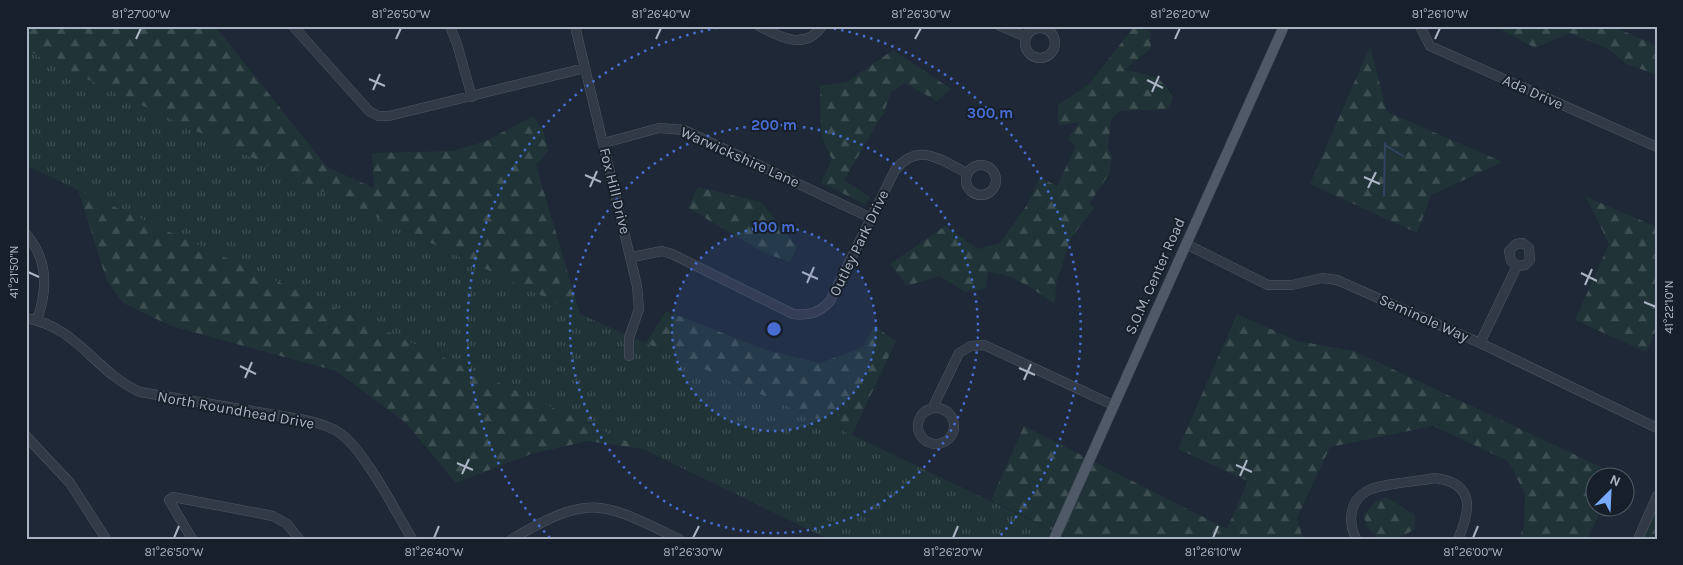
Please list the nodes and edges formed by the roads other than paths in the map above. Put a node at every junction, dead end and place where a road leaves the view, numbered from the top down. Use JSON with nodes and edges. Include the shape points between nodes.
{"nodes":[{"id":1,"x":293,"y":26,"type":"edge"},
{"id":2,"x":450,"y":26,"type":"edge"},
{"id":3,"x":575,"y":26,"type":"edge"},
{"id":4,"x":759,"y":26,"type":"edge"},
{"id":5,"x":822,"y":26,"type":"edge"},
{"id":6,"x":1000,"y":26,"type":"edge"},
{"id":7,"x":1284,"y":26,"type":"edge"},
{"id":8,"x":1420,"y":26,"type":"edge"},
{"id":9,"x":1026,"y":37,"type":"dead end"},
{"id":10,"x":585,"y":68,"type":"junction"},
{"id":11,"x":472,"y":97,"type":"junction"},
{"id":12,"x":604,"y":143,"type":"junction"},
{"id":13,"x":1657,"y":147,"type":"edge"},
{"id":14,"x":967,"y":173,"type":"dead end"},
{"id":15,"x":871,"y":218,"type":"junction"},
{"id":16,"x":26,"y":234,"type":"edge"},
{"id":17,"x":1186,"y":244,"type":"junction"},
{"id":18,"x":632,"y":256,"type":"junction"},
{"id":19,"x":1517,"y":266,"type":"dead end"},
{"id":20,"x":26,"y":318,"type":"edge"},
{"id":21,"x":37,"y":320,"type":"junction"},
{"id":22,"x":1480,"y":343,"type":"junction"},
{"id":23,"x":629,"y":356,"type":"dead end"},
{"id":24,"x":1113,"y":406,"type":"junction"},
{"id":25,"x":933,"y":407,"type":"junction"},
{"id":26,"x":1657,"y":428,"type":"edge"},
{"id":27,"x":26,"y":436,"type":"edge"},
{"id":28,"x":1657,"y":496,"type":"edge"},
{"id":29,"x":106,"y":539,"type":"edge"},
{"id":30,"x":192,"y":539,"type":"edge"},
{"id":31,"x":299,"y":539,"type":"edge"},
{"id":32,"x":412,"y":539,"type":"edge"},
{"id":33,"x":512,"y":539,"type":"edge"},
{"id":34,"x":679,"y":539,"type":"edge"},
{"id":35,"x":1054,"y":539,"type":"edge"},
{"id":36,"x":1356,"y":539,"type":"edge"},
{"id":37,"x":1458,"y":539,"type":"edge"},
{"id":38,"x":1638,"y":539,"type":"edge"}],
"edges":[{"from":1,"to":11,"type":"street","via":[[369,112],[378,116]]},
{"from":2,"to":11,"type":"street"},
{"from":3,"to":10,"type":"street","name":"Fox Hill Drive"},
{"from":4,"to":5,"type":"street","via":[[789,41],[804,40]]},
{"from":6,"to":9,"type":"street"},
{"from":7,"to":17,"type":"main road","name":"S.O.M. Center Road"},
{"from":8,"to":13,"type":"street","name":"Ada Drive","via":[[1430,46]]},
{"from":10,"to":11,"type":"street"},
{"from":10,"to":12,"type":"street","name":"Fox Hill Drive"},
{"from":12,"to":15,"type":"street","name":"Warwickshire Lane","via":[[659,128],[684,130]]},
{"from":12,"to":18,"type":"street","name":"Fox Hill Drive"},
{"from":14,"to":15,"type":"street","name":"Outley Park Drive","via":[[929,155],[916,154],[905,158],[895,170]]},
{"from":15,"to":18,"type":"street","name":"Outley Park Drive","via":[[830,301],[822,310],[803,315],[793,314],[672,254],[662,251]]},
{"from":16,"to":21,"type":"street","via":[[40,255],[44,270],[43,302]]},
{"from":17,"to":22,"type":"street","name":"Seminole Way","via":[[1268,285],[1292,285],[1322,278],[1337,280]]},
{"from":17,"to":24,"type":"main road","name":"S.O.M. Center Road"},
{"from":18,"to":23,"type":"street","name":"Fox Hill Drive","via":[[639,309],[629,338]]},
{"from":19,"to":22,"type":"street"},
{"from":20,"to":21,"type":"street","name":"North Roundhead Drive"},
{"from":21,"to":32,"type":"street","name":"North Roundhead Drive","via":[[56,327],[80,345],[107,373],[140,392],[305,420],[340,434],[355,446]]},
{"from":22,"to":26,"type":"street","name":"Seminole Way"},
{"from":24,"to":25,"type":"street","via":[[984,344],[971,346],[959,353]]},
{"from":24,"to":35,"type":"main road","name":"S.O.M. Center Road"},
{"from":25,"to":25,"type":"street","via":[[922,413],[917,424],[924,441],[936,444],[951,436],[954,424],[950,413]]},
{"from":27,"to":29,"type":"street","via":[[70,483]]},
{"from":28,"to":38,"type":"street"},
{"from":30,"to":31,"type":"street","via":[[169,500],[173,497],[273,516],[287,524]]},
{"from":33,"to":34,"type":"street","via":[[549,517],[586,506],[618,510]]},
{"from":36,"to":37,"type":"street","via":[[1350,521],[1352,509],[1357,499],[1368,490],[1435,478],[1459,486],[1468,503],[1466,522]]}]}
